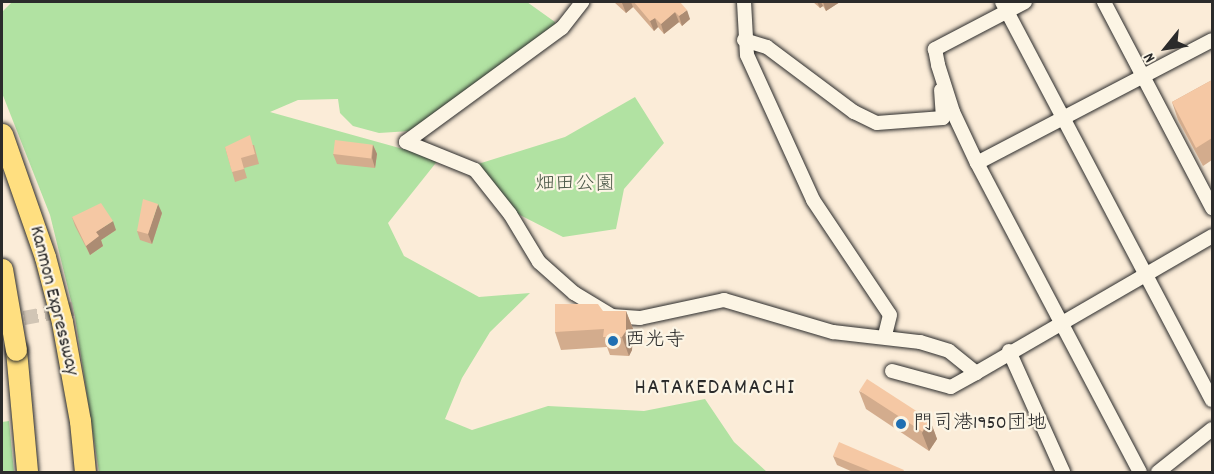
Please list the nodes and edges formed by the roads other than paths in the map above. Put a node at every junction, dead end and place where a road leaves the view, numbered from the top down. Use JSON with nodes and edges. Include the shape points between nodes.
{"nodes":[{"id":1,"x":582,"y":2,"type":"edge"},
{"id":2,"x":744,"y":2,"type":"edge"},
{"id":3,"x":1025,"y":2,"type":"edge"},
{"id":4,"x":1104,"y":2,"type":"edge"},
{"id":5,"x":1005,"y":6,"type":"edge"},
{"id":6,"x":744,"y":40,"type":"junction"},
{"id":7,"x":1212,"y":40,"type":"edge"},
{"id":8,"x":1141,"y":75,"type":"junction"},
{"id":9,"x":944,"y":76,"type":"junction"},
{"id":10,"x":1065,"y":118,"type":"junction"},
{"id":11,"x":2,"y":134,"type":"edge"},
{"id":12,"x":977,"y":163,"type":"junction"},
{"id":13,"x":1212,"y":208,"type":"edge"},
{"id":14,"x":1212,"y":236,"type":"edge"},
{"id":15,"x":2,"y":269,"type":"edge"},
{"id":16,"x":1146,"y":273,"type":"junction"},
{"id":17,"x":24,"y":318,"type":"tunnel mouth"},
{"id":18,"x":1060,"y":321,"type":"junction"},
{"id":19,"x":2,"y":322,"type":"edge"},
{"id":20,"x":885,"y":335,"type":"junction"},
{"id":21,"x":1009,"y":351,"type":"junction"},
{"id":22,"x":892,"y":371,"type":"dead end"},
{"id":23,"x":976,"y":373,"type":"junction"},
{"id":24,"x":1212,"y":400,"type":"edge"},
{"id":25,"x":1212,"y":429,"type":"edge"},
{"id":26,"x":27,"y":472,"type":"edge"},
{"id":27,"x":85,"y":472,"type":"edge"},
{"id":28,"x":1064,"y":472,"type":"edge"},
{"id":29,"x":1140,"y":472,"type":"edge"},
{"id":30,"x":1158,"y":472,"type":"edge"}],
"edges":[{"from":1,"to":20,"type":"street","via":[[562,28],[406,142],[475,170],[510,214],[538,262],[574,293],[612,316],[640,318],[724,300],[833,332]]},
{"from":2,"to":6,"type":"street"},
{"from":3,"to":5,"type":"street"},
{"from":4,"to":8,"type":"street"},
{"from":5,"to":9,"type":"street","via":[[935,49]]},
{"from":5,"to":10,"type":"street"},
{"from":6,"to":9,"type":"street","via":[[767,47],[854,112],[877,123],[943,118],[940,93]]},
{"from":6,"to":20,"type":"street","via":[[747,55],[813,200],[890,315]]},
{"from":7,"to":8,"type":"street"},
{"from":8,"to":10,"type":"street"},
{"from":8,"to":13,"type":"street"},
{"from":9,"to":12,"type":"street","via":[[952,112]]},
{"from":10,"to":12,"type":"street"},
{"from":10,"to":16,"type":"street"},
{"from":11,"to":27,"type":"highway","name":"Kanmon Expressway","via":[[45,257],[62,322]]},
{"from":12,"to":18,"type":"street"},
{"from":14,"to":16,"type":"street"},
{"from":15,"to":26,"type":"highway","bridge":true,"via":[[16,350]]},
{"from":16,"to":18,"type":"street"},
{"from":16,"to":24,"type":"street"},
{"from":17,"to":19,"type":"street"},
{"from":18,"to":21,"type":"street"},
{"from":18,"to":29,"type":"street"},
{"from":20,"to":23,"type":"street","via":[[949,351]]},
{"from":21,"to":23,"type":"street"},
{"from":21,"to":28,"type":"street"},
{"from":22,"to":23,"type":"street","via":[[951,387]]},
{"from":25,"to":30,"type":"street"}]}
